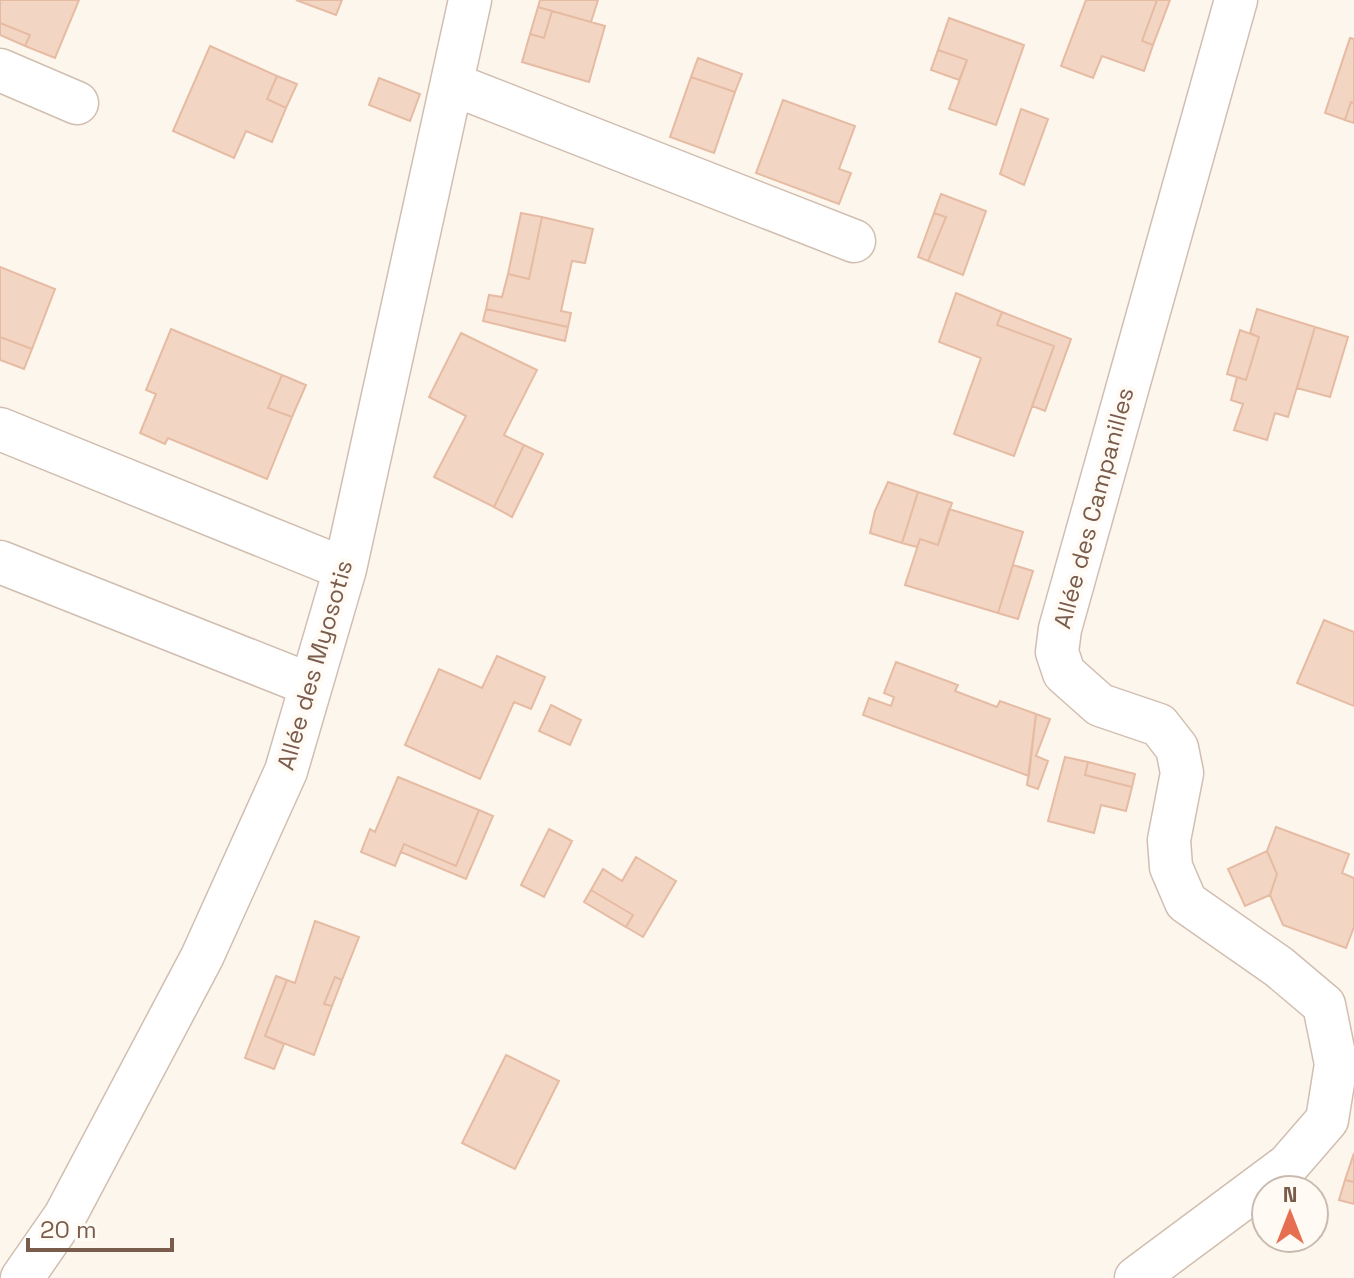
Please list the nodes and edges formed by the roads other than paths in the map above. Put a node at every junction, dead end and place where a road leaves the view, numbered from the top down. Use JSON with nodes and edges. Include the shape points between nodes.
{"nodes":[{"id":1,"x":470,"y":0,"type":"edge"},
{"id":2,"x":1236,"y":0,"type":"edge"},
{"id":3,"x":0,"y":70,"type":"edge"},
{"id":4,"x":452,"y":84,"type":"junction"},
{"id":5,"x":77,"y":103,"type":"dead end"},
{"id":6,"x":854,"y":241,"type":"dead end"},
{"id":7,"x":0,"y":429,"type":"edge"},
{"id":8,"x":0,"y":562,"type":"edge"},
{"id":9,"x":345,"y":569,"type":"junction"},
{"id":10,"x":311,"y":685,"type":"junction"},
{"id":11,"x":22,"y":1278,"type":"edge"},
{"id":12,"x":1136,"y":1278,"type":"edge"}],
"edges":[{"from":1,"to":4,"type":"street","name":"Allée des Myosotis"},
{"from":2,"to":12,"type":"street","name":"Allée des Campanilles","via":[[1057,652],[1064,673],[1100,705],[1159,725],[1177,748],[1182,773],[1169,840],[1171,867],[1186,902],[1324,1005],[1336,1064],[1327,1120],[1288,1165]]},
{"from":3,"to":5,"type":"street"},
{"from":4,"to":6,"type":"street"},
{"from":4,"to":9,"type":"street","name":"Allée des Myosotis"},
{"from":7,"to":9,"type":"street"},
{"from":8,"to":10,"type":"street"},
{"from":9,"to":10,"type":"street","name":"Allée des Myosotis"},
{"from":10,"to":11,"type":"street","name":"Allée des Myosotis","via":[[286,771],[202,957],[65,1216]]}]}
